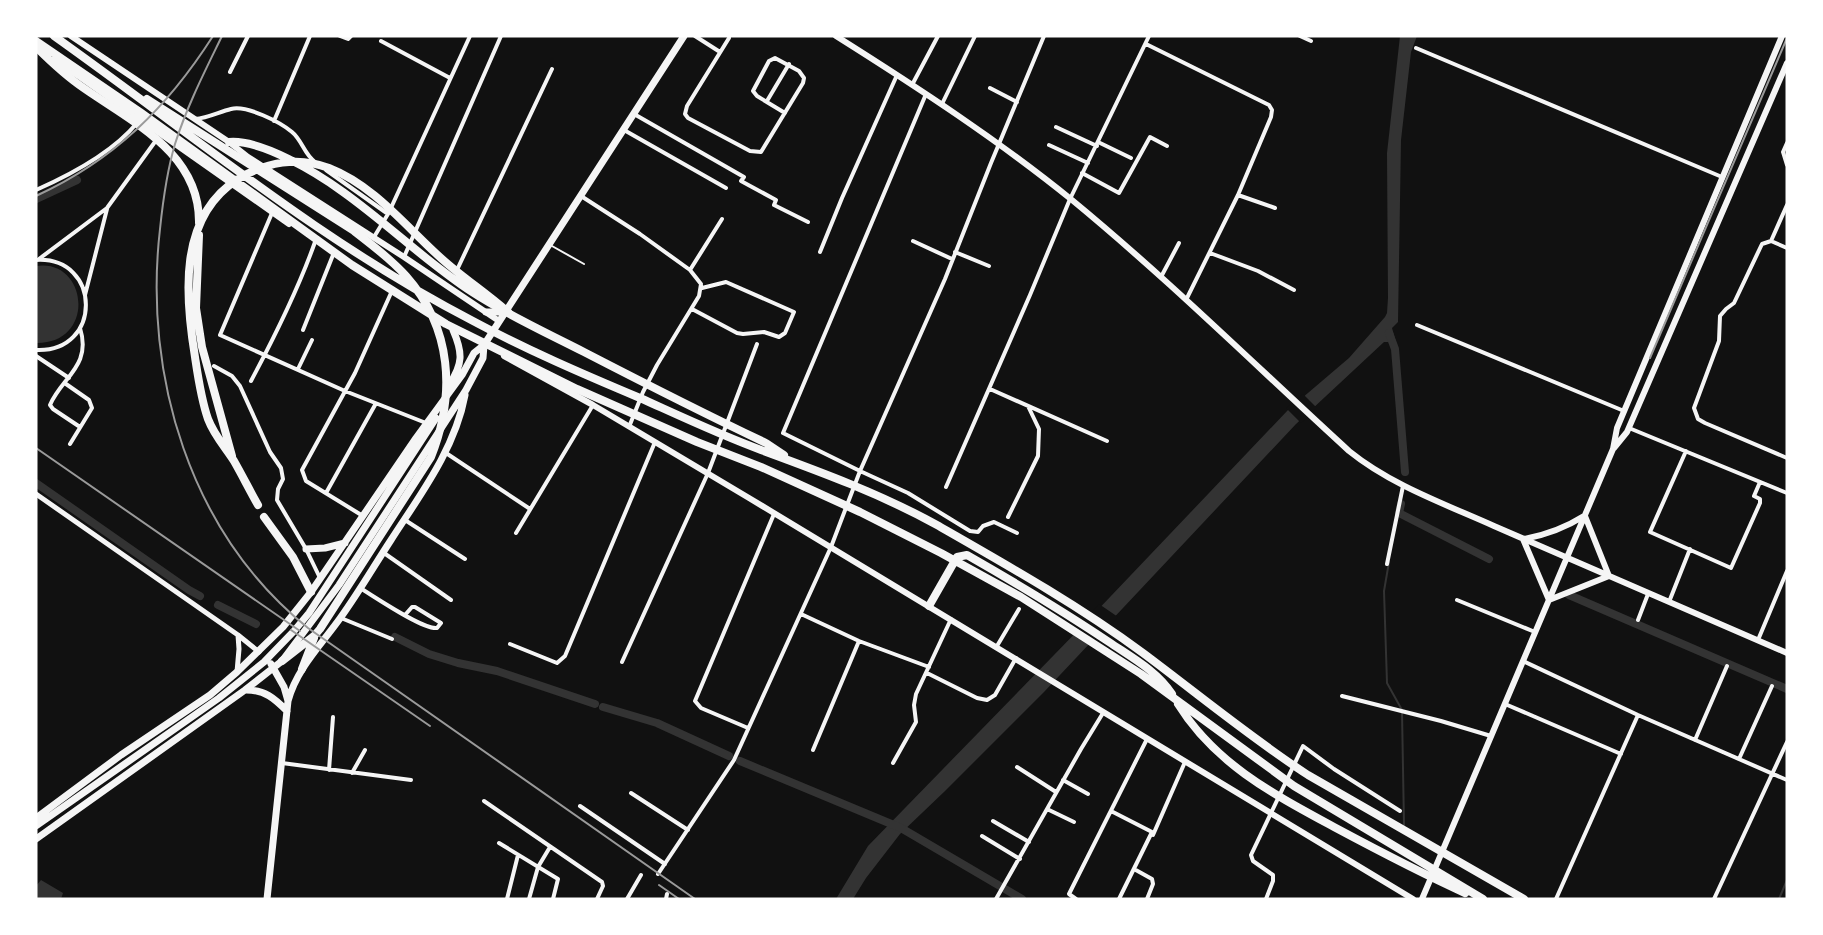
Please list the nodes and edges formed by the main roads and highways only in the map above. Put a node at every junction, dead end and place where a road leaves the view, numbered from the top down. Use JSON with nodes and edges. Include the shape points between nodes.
{"nodes":[{"id":1,"x":54,"y":36,"type":"edge"},
{"id":2,"x":71,"y":36,"type":"edge"},
{"id":3,"x":684,"y":36,"type":"edge"},
{"id":4,"x":836,"y":36,"type":"edge"},
{"id":5,"x":1782,"y":36,"type":"edge"},
{"id":6,"x":36,"y":41,"type":"edge"},
{"id":7,"x":36,"y":48,"type":"edge"},
{"id":8,"x":1787,"y":63,"type":"edge"},
{"id":9,"x":127,"y":88,"type":"junction"},
{"id":10,"x":187,"y":115,"type":"junction"},
{"id":11,"x":229,"y":142,"type":"junction"},
{"id":12,"x":176,"y":144,"type":"junction"},
{"id":13,"x":486,"y":312,"type":"junction"},
{"id":14,"x":507,"y":313,"type":"junction"},
{"id":15,"x":499,"y":321,"type":"junction"},
{"id":16,"x":453,"y":330,"type":"junction"},
{"id":17,"x":484,"y":345,"type":"junction"},
{"id":18,"x":462,"y":375,"type":"junction"},
{"id":19,"x":466,"y":390,"type":"junction"},
{"id":20,"x":1625,"y":410,"type":"junction"},
{"id":21,"x":1636,"y":412,"type":"junction"},
{"id":22,"x":416,"y":438,"type":"junction"},
{"id":23,"x":1613,"y":449,"type":"junction"},
{"id":24,"x":788,"y":458,"type":"junction"},
{"id":25,"x":233,"y":460,"type":"junction"},
{"id":26,"x":258,"y":505,"type":"dead end"},
{"id":27,"x":1585,"y":516,"type":"junction"},
{"id":28,"x":264,"y":517,"type":"dead end"},
{"id":29,"x":1523,"y":539,"type":"junction"},
{"id":30,"x":346,"y":543,"type":"junction"},
{"id":31,"x":306,"y":549,"type":"road end"},
{"id":32,"x":1567,"y":558,"type":"junction"},
{"id":33,"x":1609,"y":576,"type":"junction"},
{"id":34,"x":312,"y":592,"type":"junction"},
{"id":35,"x":1549,"y":600,"type":"junction"},
{"id":36,"x":327,"y":602,"type":"junction"},
{"id":37,"x":929,"y":606,"type":"junction"},
{"id":38,"x":283,"y":626,"type":"junction"},
{"id":39,"x":314,"y":636,"type":"junction"},
{"id":40,"x":259,"y":651,"type":"junction"},
{"id":41,"x":1787,"y":653,"type":"edge"},
{"id":42,"x":282,"y":661,"type":"junction"},
{"id":43,"x":274,"y":668,"type":"junction"},
{"id":44,"x":302,"y":669,"type":"junction"},
{"id":45,"x":245,"y":690,"type":"junction"},
{"id":46,"x":288,"y":701,"type":"junction"},
{"id":47,"x":287,"y":711,"type":"junction"},
{"id":48,"x":36,"y":818,"type":"edge"},
{"id":49,"x":36,"y":826,"type":"edge"},
{"id":50,"x":36,"y":839,"type":"edge"},
{"id":51,"x":267,"y":899,"type":"edge"},
{"id":52,"x":1413,"y":899,"type":"edge"},
{"id":53,"x":1422,"y":899,"type":"edge"},
{"id":54,"x":1477,"y":899,"type":"edge"},
{"id":55,"x":1483,"y":899,"type":"edge"},
{"id":56,"x":1524,"y":899,"type":"edge"}],
"edges":[{"from":1,"to":9,"type":"highway"},
{"from":2,"to":10,"type":"main road"},
{"from":3,"to":14,"type":"main road"},
{"from":4,"to":29,"type":"main road","via":[[942,104],[1070,199],[1358,459]]},
{"from":5,"to":20,"type":"main road"},
{"from":6,"to":55,"type":"highway","via":[[352,265],[446,324],[577,389],[860,512],[1022,597],[1141,674],[1294,786]]},
{"from":7,"to":12,"type":"main road"},
{"from":7,"to":25,"type":"highway","via":[[82,87],[159,140],[190,178],[199,215],[196,308],[202,347]]},
{"from":8,"to":21,"type":"main road"},
{"from":9,"to":24,"type":"highway","via":[[261,189],[427,297],[538,353],[718,432]]},
{"from":9,"to":39,"type":"highway","via":[[354,231],[397,267],[417,291],[437,329],[447,384],[446,403],[431,456]]},
{"from":10,"to":11,"type":"main road"},
{"from":10,"to":12,"type":"main road"},
{"from":11,"to":13,"type":"main road"},
{"from":11,"to":14,"type":"highway","via":[[254,146],[321,176],[453,279]]},
{"from":12,"to":16,"type":"main road","via":[[333,255]]},
{"from":13,"to":14,"type":"main road"},
{"from":13,"to":15,"type":"main road"},
{"from":14,"to":15,"type":"main road"},
{"from":14,"to":24,"type":"highway","via":[[766,443]]},
{"from":14,"to":25,"type":"highway","via":[[351,179],[307,163],[261,166],[227,186],[213,202],[198,226],[189,260],[187,293],[199,380],[208,418]]},
{"from":15,"to":17,"type":"main road"},
{"from":16,"to":17,"type":"main road"},
{"from":16,"to":22,"type":"main road","via":[[460,346],[458,372]]},
{"from":17,"to":18,"type":"main road","via":[[474,353]]},
{"from":17,"to":19,"type":"main road","via":[[483,358]]},
{"from":17,"to":37,"type":"main road"},
{"from":18,"to":22,"type":"main road"},
{"from":18,"to":49,"type":"main road","via":[[309,612],[281,645],[219,698]]},
{"from":19,"to":36,"type":"main road"},
{"from":19,"to":44,"type":"main road","via":[[445,452],[341,618]]},
{"from":20,"to":21,"type":"main road"},
{"from":20,"to":23,"type":"main road"},
{"from":21,"to":23,"type":"main road"},
{"from":22,"to":30,"type":"main road"},
{"from":23,"to":27,"type":"main road"},
{"from":24,"to":56,"type":"highway","via":[[908,509],[1033,581],[1141,652],[1308,776]]},
{"from":25,"to":26,"type":"highway"},
{"from":27,"to":29,"type":"main road","via":[[1557,530]]},
{"from":27,"to":32,"type":"main road"},
{"from":27,"to":33,"type":"main road"},
{"from":28,"to":34,"type":"highway"},
{"from":29,"to":32,"type":"main road"},
{"from":29,"to":35,"type":"main road"},
{"from":30,"to":31,"type":"main road"},
{"from":30,"to":34,"type":"main road"},
{"from":32,"to":33,"type":"main road"},
{"from":32,"to":35,"type":"main road"},
{"from":33,"to":35,"type":"main road"},
{"from":33,"to":41,"type":"main road"},
{"from":34,"to":36,"type":"main road"},
{"from":34,"to":38,"type":"main road"},
{"from":35,"to":53,"type":"main road"},
{"from":36,"to":42,"type":"main road"},
{"from":37,"to":52,"type":"main road"},
{"from":37,"to":54,"type":"highway","via":[[957,557],[968,555],[1024,587],[1160,678],[1206,741],[1260,786],[1404,865]]},
{"from":38,"to":40,"type":"main road"},
{"from":38,"to":43,"type":"main road"},
{"from":39,"to":42,"type":"highway"},
{"from":39,"to":44,"type":"highway"},
{"from":40,"to":43,"type":"main road"},
{"from":40,"to":48,"type":"main road","via":[[210,695]]},
{"from":42,"to":43,"type":"main road"},
{"from":43,"to":45,"type":"main road"},
{"from":43,"to":46,"type":"main road"},
{"from":44,"to":46,"type":"main road"},
{"from":45,"to":47,"type":"main road","via":[[274,697]]},
{"from":45,"to":50,"type":"main road"},
{"from":46,"to":47,"type":"main road"},
{"from":47,"to":51,"type":"main road"}]}
